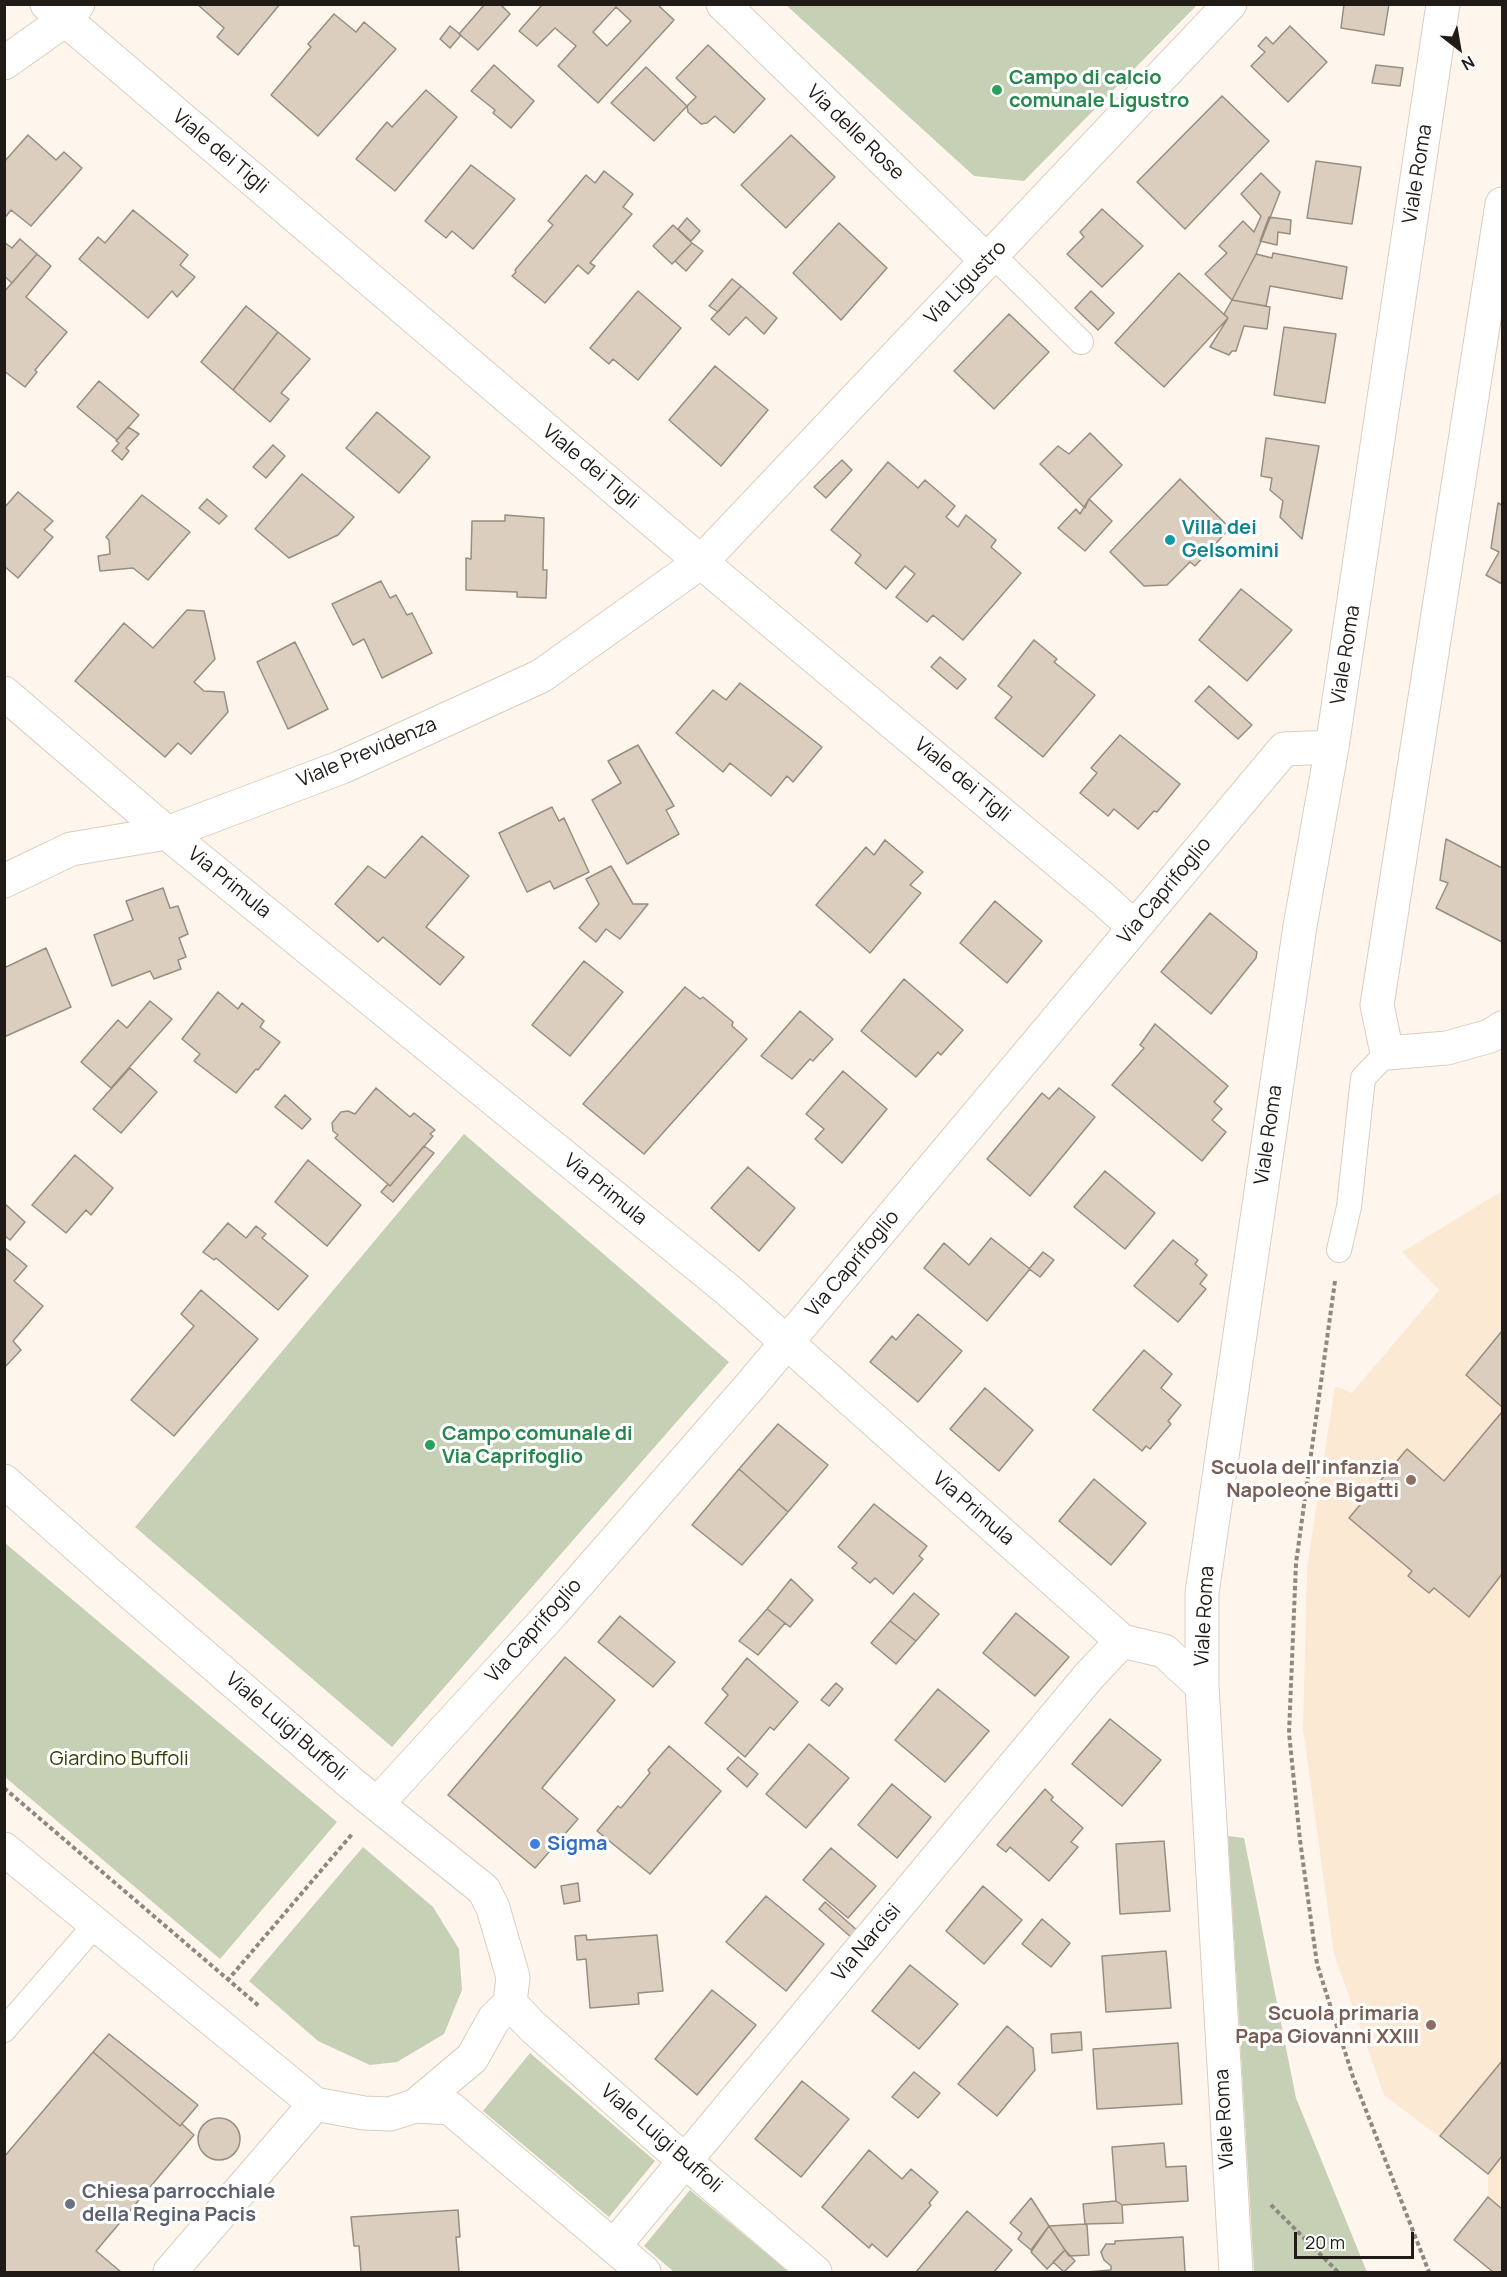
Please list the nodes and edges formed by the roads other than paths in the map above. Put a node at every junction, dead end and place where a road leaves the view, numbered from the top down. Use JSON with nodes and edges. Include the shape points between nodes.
{"nodes":[{"id":1,"x":723,"y":4,"type":"edge"},
{"id":2,"x":1230,"y":4,"type":"edge"},
{"id":3,"x":1443,"y":4,"type":"edge"},
{"id":4,"x":64,"y":10,"type":"edge"},
{"id":5,"x":4,"y":63,"type":"edge"},
{"id":6,"x":1503,"y":204,"type":"edge"},
{"id":7,"x":990,"y":258,"type":"junction"},
{"id":8,"x":1081,"y":342,"type":"dead end"},
{"id":9,"x":701,"y":562,"type":"junction"},
{"id":10,"x":4,"y":693,"type":"edge"},
{"id":11,"x":1332,"y":747,"type":"junction"},
{"id":12,"x":166,"y":833,"type":"junction"},
{"id":13,"x":4,"y":881,"type":"edge"},
{"id":14,"x":1134,"y":927,"type":"junction"},
{"id":15,"x":1503,"y":1028,"type":"edge"},
{"id":16,"x":1387,"y":1053,"type":"junction"},
{"id":17,"x":1339,"y":1250,"type":"road end"},
{"id":18,"x":786,"y":1344,"type":"junction"},
{"id":19,"x":4,"y":1480,"type":"edge"},
{"id":20,"x":1122,"y":1641,"type":"junction"},
{"id":21,"x":1202,"y":1686,"type":"junction"},
{"id":22,"x":377,"y":1804,"type":"junction"},
{"id":23,"x":4,"y":1850,"type":"edge"},
{"id":24,"x":95,"y":1925,"type":"junction"},
{"id":25,"x":510,"y":2002,"type":"junction"},
{"id":26,"x":4,"y":2030,"type":"edge"},
{"id":27,"x":315,"y":2104,"type":"junction"},
{"id":28,"x":415,"y":2106,"type":"junction"},
{"id":29,"x":686,"y":2162,"type":"junction"},
{"id":30,"x":614,"y":2246,"type":"junction"},
{"id":31,"x":170,"y":2272,"type":"edge"},
{"id":32,"x":644,"y":2272,"type":"edge"},
{"id":33,"x":815,"y":2272,"type":"edge"},
{"id":34,"x":1236,"y":2272,"type":"edge"}],
"edges":[{"from":1,"to":7,"type":"street","name":"Via delle Rose"},
{"from":2,"to":7,"type":"street","name":"Via Ligustro"},
{"from":3,"to":11,"type":"street","name":"Viale Roma"},
{"from":4,"to":5,"type":"street"},
{"from":4,"to":9,"type":"street","name":"Viale dei Tigli"},
{"from":6,"to":16,"type":"street","via":[[1377,1005]]},
{"from":7,"to":8,"type":"lane"},
{"from":7,"to":9,"type":"street","name":"Via Ligustro"},
{"from":9,"to":12,"type":"street","name":"Viale Previdenza","via":[[541,676],[342,767]]},
{"from":9,"to":14,"type":"street","name":"Viale dei Tigli"},
{"from":10,"to":12,"type":"street","name":"Via Primula"},
{"from":11,"to":14,"type":"street","name":"Via Caprifoglio","via":[[1284,749]]},
{"from":11,"to":21,"type":"street","name":"Viale Roma","via":[[1298,938],[1202,1593]]},
{"from":12,"to":13,"type":"street","name":"Viale Previdenza","via":[[71,849]]},
{"from":12,"to":18,"type":"street","name":"Via Primula","via":[[728,1290]]},
{"from":14,"to":18,"type":"street","name":"Via Caprifoglio"},
{"from":15,"to":16,"type":"street","via":[[1490,1036],[1447,1048]]},
{"from":16,"to":17,"type":"lane","via":[[1363,1078]]},
{"from":18,"to":20,"type":"street","name":"Via Primula"},
{"from":18,"to":22,"type":"street","name":"Via Caprifoglio","via":[[553,1612]]},
{"from":19,"to":22,"type":"street","name":"Viale Luigi Buffoli"},
{"from":20,"to":21,"type":"street","name":"Via Primula","via":[[1164,1652]]},
{"from":20,"to":29,"type":"street","name":"Via Narcisi"},
{"from":21,"to":34,"type":"street","name":"Viale Roma"},
{"from":22,"to":25,"type":"street","name":"Viale Luigi Buffoli","via":[[484,1890],[513,1977]]},
{"from":23,"to":24,"type":"street"},
{"from":24,"to":26,"type":"lane"},
{"from":24,"to":27,"type":"street"},
{"from":25,"to":28,"type":"street","via":[[494,2019],[472,2058]]},
{"from":25,"to":29,"type":"street","name":"Viale Luigi Buffoli","via":[[534,2028]]},
{"from":27,"to":28,"type":"street","via":[[381,2114]]},
{"from":27,"to":31,"type":"street"},
{"from":28,"to":30,"type":"street","via":[[450,2108]]},
{"from":29,"to":30,"type":"street","name":"Via Narcisi"},
{"from":29,"to":33,"type":"street","name":"Viale Luigi Buffoli"},
{"from":30,"to":32,"type":"street"}]}
